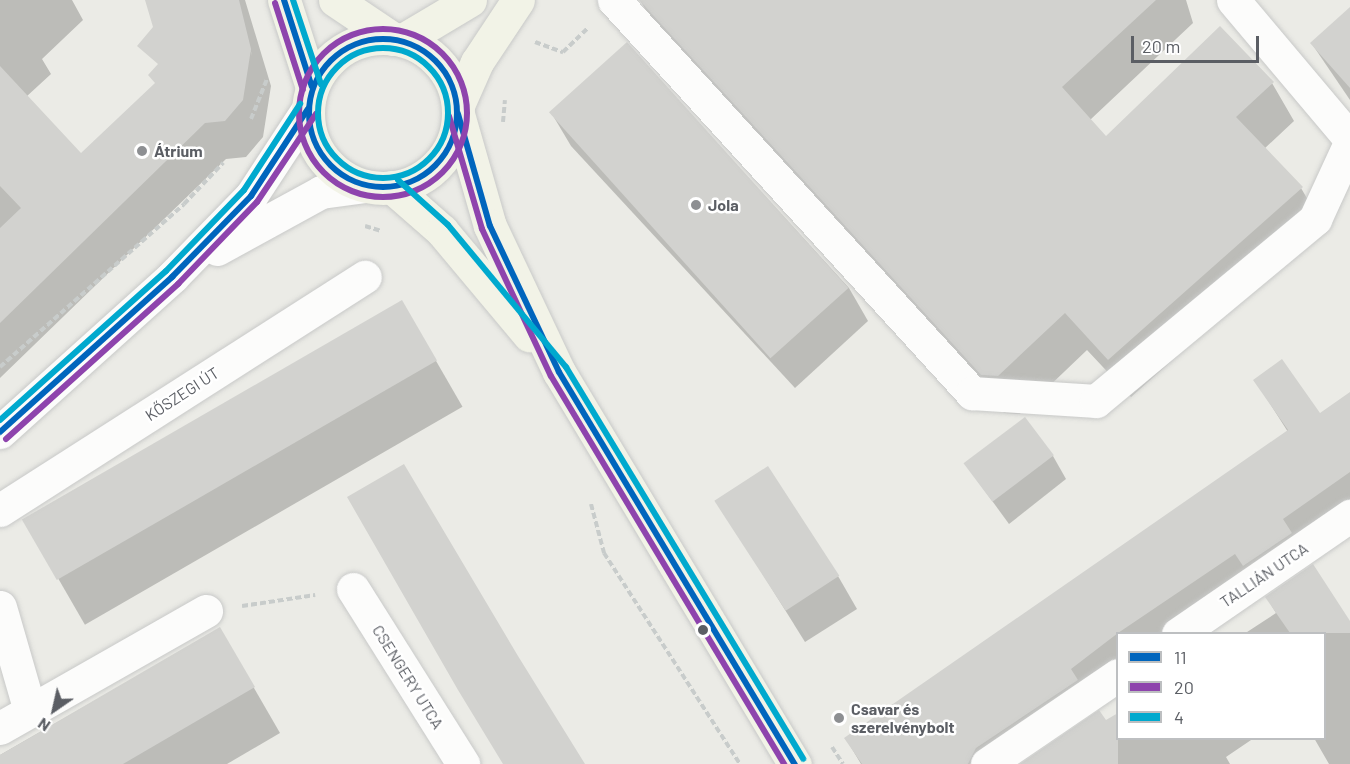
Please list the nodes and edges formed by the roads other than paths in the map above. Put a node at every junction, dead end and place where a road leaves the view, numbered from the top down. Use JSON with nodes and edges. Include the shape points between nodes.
{"nodes":[{"id":1,"x":285,"y":0,"type":"edge"},
{"id":2,"x":335,"y":0,"type":"edge"},
{"id":3,"x":470,"y":0,"type":"edge"},
{"id":4,"x":518,"y":0,"type":"edge"},
{"id":5,"x":614,"y":0,"type":"edge"},
{"id":6,"x":1233,"y":0,"type":"edge"},
{"id":7,"x":398,"y":39,"type":"junction"},
{"id":8,"x":310,"y":98,"type":"junction"},
{"id":9,"x":458,"y":110,"type":"junction"},
{"id":10,"x":1350,"y":141,"type":"edge"},
{"id":11,"x":378,"y":186,"type":"junction"},
{"id":12,"x":172,"y":277,"type":"junction"},
{"id":13,"x":365,"y":277,"type":"dead end"},
{"id":14,"x":559,"y":372,"type":"junction"},
{"id":15,"x":0,"y":432,"type":"edge"},
{"id":16,"x":0,"y":510,"type":"edge"},
{"id":17,"x":1348,"y":522,"type":"edge"},
{"id":18,"x":353,"y":589,"type":"road end"},
{"id":19,"x":0,"y":608,"type":"edge"},
{"id":20,"x":206,"y":611,"type":"road end"},
{"id":21,"x":1180,"y":632,"type":"edge"},
{"id":22,"x":1116,"y":676,"type":"edge"},
{"id":23,"x":30,"y":711,"type":"junction"},
{"id":24,"x":0,"y":728,"type":"edge"},
{"id":25,"x":463,"y":764,"type":"edge"},
{"id":26,"x":795,"y":764,"type":"edge"},
{"id":27,"x":987,"y":764,"type":"edge"}],
"edges":[{"from":1,"to":8,"type":"main road"},
{"from":2,"to":7,"type":"main road"},
{"from":3,"to":7,"type":"main road"},
{"from":4,"to":9,"type":"main road","via":[[477,62]]},
{"from":5,"to":10,"type":"street","via":[[972,393],[1096,401],[1315,219]]},
{"from":6,"to":10,"type":"street"},
{"from":7,"to":8,"type":"main road","via":[[367,39],[343,49]]},
{"from":7,"to":9,"type":"main road","via":[[440,65]]},
{"from":8,"to":11,"type":"main road","via":[[322,158],[341,175]]},
{"from":8,"to":12,"type":"street","via":[[260,184]]},
{"from":9,"to":11,"type":"main road","via":[[455,135],[431,171]]},
{"from":9,"to":14,"type":"main road","via":[[490,226]]},
{"from":11,"to":12,"type":"street","via":[[321,192],[283,209]]},
{"from":11,"to":14,"type":"main road","via":[[441,231]]},
{"from":12,"to":15,"type":"street"},
{"from":13,"to":16,"type":"street","name":"KŐSZEGI ÚT"},
{"from":14,"to":26,"type":"main road"},
{"from":17,"to":21,"type":"street","name":"TALLIÁN UTCA"},
{"from":18,"to":25,"type":"street","name":"CSENGERY UTCA"},
{"from":19,"to":23,"type":"street"},
{"from":20,"to":23,"type":"street"},
{"from":22,"to":27,"type":"street"},
{"from":23,"to":24,"type":"street"}]}
